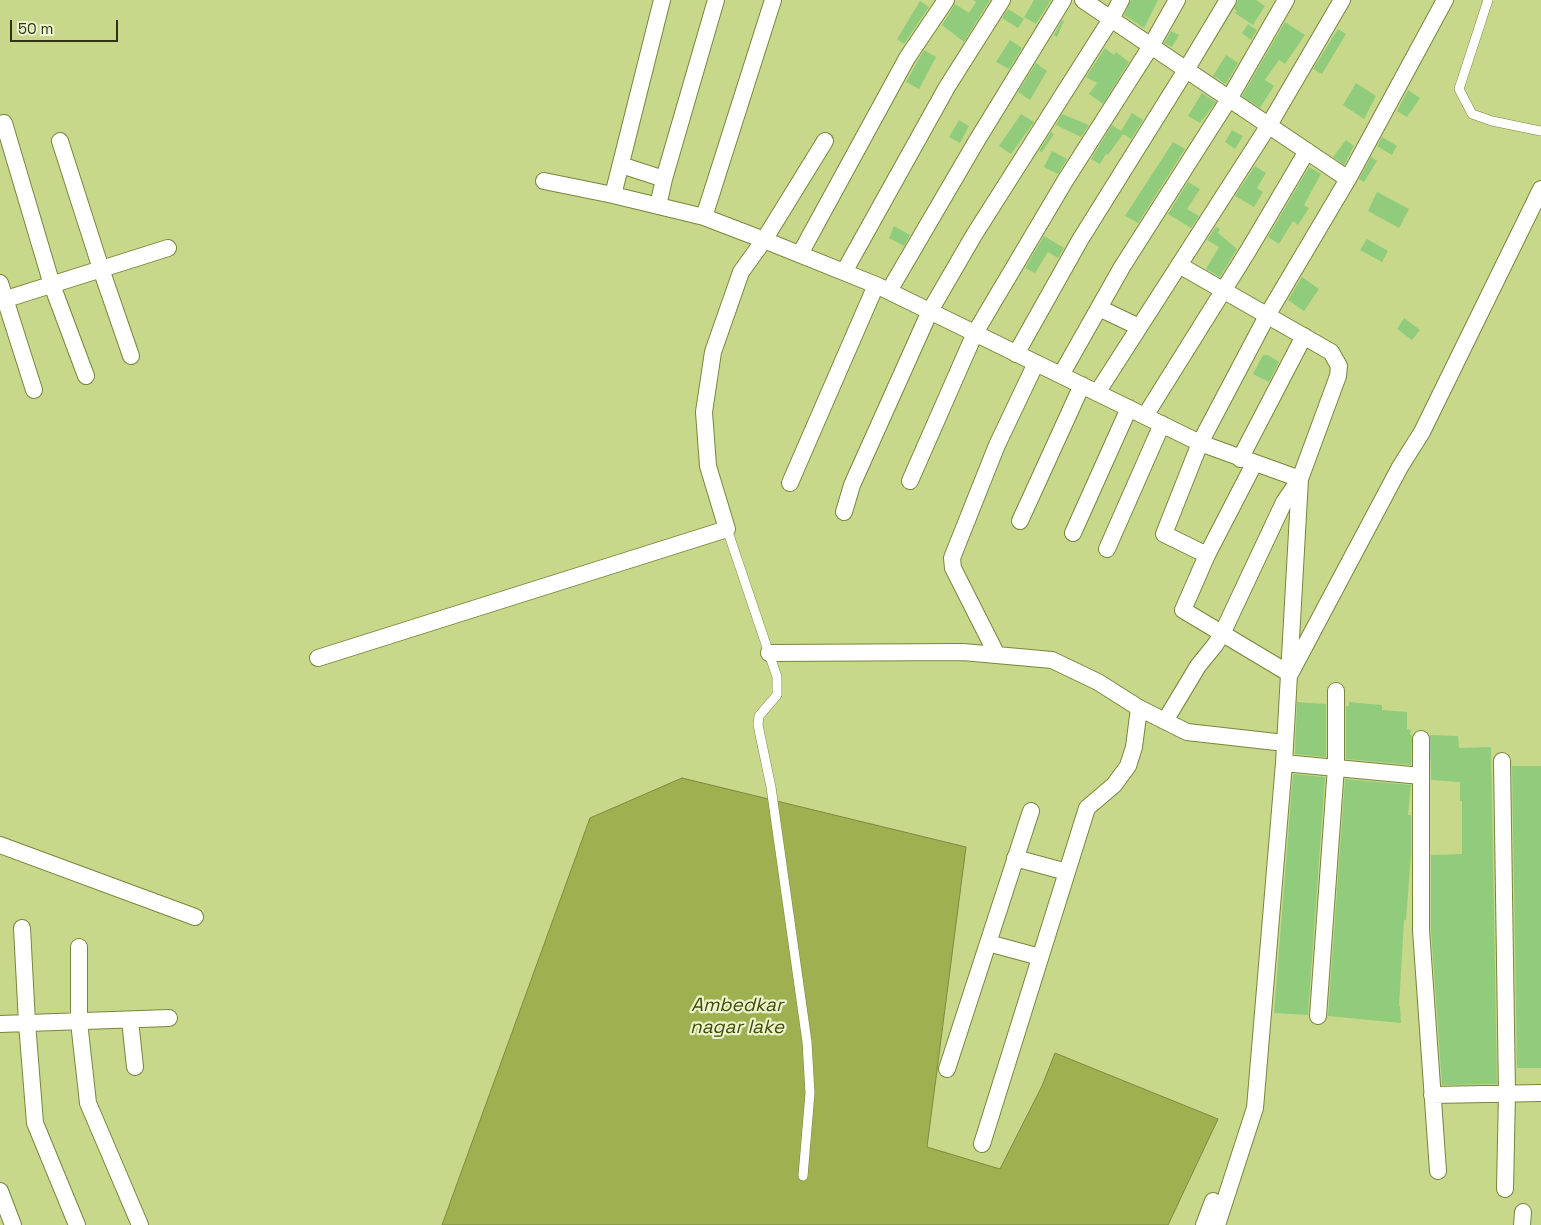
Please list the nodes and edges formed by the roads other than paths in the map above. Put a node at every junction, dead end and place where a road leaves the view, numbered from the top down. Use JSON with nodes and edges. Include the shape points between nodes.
{"nodes":[{"id":1,"x":662,"y":0,"type":"edge"},
{"id":2,"x":716,"y":0,"type":"edge"},
{"id":3,"x":773,"y":0,"type":"edge"},
{"id":4,"x":946,"y":0,"type":"edge"},
{"id":5,"x":1002,"y":0,"type":"edge"},
{"id":6,"x":1063,"y":0,"type":"edge"},
{"id":7,"x":1083,"y":0,"type":"edge"},
{"id":8,"x":1120,"y":0,"type":"edge"},
{"id":9,"x":1177,"y":0,"type":"edge"},
{"id":10,"x":1228,"y":0,"type":"edge"},
{"id":11,"x":1286,"y":0,"type":"edge"},
{"id":12,"x":1342,"y":0,"type":"edge"},
{"id":13,"x":1445,"y":0,"type":"edge"},
{"id":14,"x":1488,"y":0,"type":"edge"},
{"id":15,"x":1110,"y":18,"type":"junction"},
{"id":16,"x":1151,"y":46,"type":"junction"},
{"id":17,"x":1186,"y":70,"type":"junction"},
{"id":18,"x":1229,"y":98,"type":"junction"},
{"id":19,"x":4,"y":123,"type":"dead end"},
{"id":20,"x":1268,"y":125,"type":"junction"},
{"id":21,"x":1541,"y":131,"type":"edge"},
{"id":22,"x":60,"y":141,"type":"dead end"},
{"id":23,"x":825,"y":141,"type":"dead end"},
{"id":24,"x":1307,"y":151,"type":"junction"},
{"id":25,"x":621,"y":165,"type":"junction"},
{"id":26,"x":664,"y":179,"type":"junction"},
{"id":27,"x":1348,"y":179,"type":"junction"},
{"id":28,"x":544,"y":181,"type":"dead end"},
{"id":29,"x":1541,"y":189,"type":"edge"},
{"id":30,"x":612,"y":195,"type":"junction"},
{"id":31,"x":658,"y":206,"type":"junction"},
{"id":32,"x":704,"y":217,"type":"junction"},
{"id":33,"x":764,"y":240,"type":"junction"},
{"id":34,"x":168,"y":248,"type":"dead end"},
{"id":35,"x":800,"y":254,"type":"junction"},
{"id":36,"x":1179,"y":265,"type":"junction"},
{"id":37,"x":101,"y":269,"type":"junction"},
{"id":38,"x":844,"y":272,"type":"junction"},
{"id":39,"x":0,"y":283,"type":"edge"},
{"id":40,"x":52,"y":284,"type":"junction"},
{"id":41,"x":882,"y":288,"type":"junction"},
{"id":42,"x":1223,"y":290,"type":"junction"},
{"id":43,"x":3,"y":300,"type":"edge"},
{"id":44,"x":1099,"y":308,"type":"junction"},
{"id":45,"x":930,"y":312,"type":"junction"},
{"id":46,"x":1268,"y":314,"type":"junction"},
{"id":47,"x":1139,"y":327,"type":"junction"},
{"id":48,"x":976,"y":333,"type":"junction"},
{"id":49,"x":1304,"y":336,"type":"junction"},
{"id":50,"x":1016,"y":354,"type":"junction"},
{"id":51,"x":132,"y":356,"type":"dead end"},
{"id":52,"x":1036,"y":363,"type":"junction"},
{"id":53,"x":1061,"y":375,"type":"junction"},
{"id":54,"x":86,"y":376,"type":"dead end"},
{"id":55,"x":1082,"y":385,"type":"junction"},
{"id":56,"x":34,"y":390,"type":"dead end"},
{"id":57,"x":1097,"y":392,"type":"junction"},
{"id":58,"x":1129,"y":408,"type":"junction"},
{"id":59,"x":1145,"y":416,"type":"junction"},
{"id":60,"x":1162,"y":424,"type":"junction"},
{"id":61,"x":1200,"y":443,"type":"junction"},
{"id":62,"x":1247,"y":461,"type":"junction"},
{"id":63,"x":1300,"y":479,"type":"junction"},
{"id":64,"x":910,"y":481,"type":"dead end"},
{"id":65,"x":790,"y":483,"type":"dead end"},
{"id":66,"x":844,"y":512,"type":"dead end"},
{"id":67,"x":1020,"y":521,"type":"dead end"},
{"id":68,"x":727,"y":529,"type":"junction"},
{"id":69,"x":1073,"y":533,"type":"dead end"},
{"id":70,"x":1106,"y":549,"type":"dead end"},
{"id":71,"x":1207,"y":555,"type":"junction"},
{"id":72,"x":1222,"y":634,"type":"junction"},
{"id":73,"x":769,"y":653,"type":"junction"},
{"id":74,"x":997,"y":655,"type":"junction"},
{"id":75,"x":318,"y":658,"type":"dead end"},
{"id":76,"x":1290,"y":674,"type":"junction"},
{"id":77,"x":1336,"y":691,"type":"dead end"},
{"id":78,"x":1139,"y":708,"type":"junction"},
{"id":79,"x":1165,"y":721,"type":"junction"},
{"id":80,"x":1421,"y":739,"type":"dead end"},
{"id":81,"x":1285,"y":743,"type":"junction"},
{"id":82,"x":1502,"y":761,"type":"dead end"},
{"id":83,"x":1284,"y":763,"type":"junction"},
{"id":84,"x":1336,"y":768,"type":"junction"},
{"id":85,"x":1421,"y":776,"type":"junction"},
{"id":86,"x":1031,"y":811,"type":"dead end"},
{"id":87,"x":0,"y":845,"type":"edge"},
{"id":88,"x":1015,"y":858,"type":"junction"},
{"id":89,"x":1067,"y":872,"type":"junction"},
{"id":90,"x":196,"y":917,"type":"dead end"},
{"id":91,"x":22,"y":928,"type":"dead end"},
{"id":92,"x":988,"y":943,"type":"junction"},
{"id":93,"x":79,"y":947,"type":"dead end"},
{"id":94,"x":1040,"y":957,"type":"junction"},
{"id":95,"x":1318,"y":1016,"type":"dead end"},
{"id":96,"x":169,"y":1018,"type":"dead end"},
{"id":97,"x":130,"y":1020,"type":"junction"},
{"id":98,"x":79,"y":1022,"type":"junction"},
{"id":99,"x":0,"y":1024,"type":"edge"},
{"id":100,"x":27,"y":1024,"type":"junction"},
{"id":101,"x":1259,"y":1048,"type":"junction"},
{"id":102,"x":135,"y":1067,"type":"dead end"},
{"id":103,"x":947,"y":1069,"type":"dead end"},
{"id":104,"x":1541,"y":1092,"type":"edge"},
{"id":105,"x":1507,"y":1093,"type":"junction"},
{"id":106,"x":1432,"y":1095,"type":"junction"},
{"id":107,"x":982,"y":1144,"type":"dead end"},
{"id":108,"x":1438,"y":1171,"type":"dead end"},
{"id":109,"x":803,"y":1176,"type":"dead end"},
{"id":110,"x":1505,"y":1189,"type":"dead end"},
{"id":111,"x":0,"y":1191,"type":"edge"},
{"id":112,"x":14,"y":1225,"type":"edge"},
{"id":113,"x":77,"y":1225,"type":"edge"},
{"id":114,"x":140,"y":1225,"type":"edge"},
{"id":115,"x":1204,"y":1225,"type":"edge"},
{"id":116,"x":1216,"y":1225,"type":"edge"}],
"edges":[{"from":1,"to":25,"type":"street"},
{"from":2,"to":26,"type":"street"},
{"from":3,"to":32,"type":"street"},
{"from":4,"to":35,"type":"street","via":[[907,58]]},
{"from":5,"to":38,"type":"street","via":[[947,87]]},
{"from":6,"to":41,"type":"street"},
{"from":7,"to":15,"type":"street"},
{"from":8,"to":15,"type":"street"},
{"from":9,"to":16,"type":"street"},
{"from":10,"to":17,"type":"street"},
{"from":11,"to":18,"type":"street"},
{"from":12,"to":20,"type":"street"},
{"from":13,"to":27,"type":"street"},
{"from":14,"to":21,"type":"lane","via":[[1459,89],[1472,114]]},
{"from":15,"to":16,"type":"street"},
{"from":15,"to":45,"type":"street"},
{"from":16,"to":17,"type":"street"},
{"from":16,"to":48,"type":"street","via":[[1065,181]]},
{"from":17,"to":18,"type":"street"},
{"from":17,"to":50,"type":"street","via":[[1097,212]]},
{"from":18,"to":20,"type":"street"},
{"from":18,"to":44,"type":"street"},
{"from":19,"to":40,"type":"street"},
{"from":20,"to":24,"type":"street"},
{"from":20,"to":36,"type":"street"},
{"from":22,"to":37,"type":"street"},
{"from":23,"to":33,"type":"street"},
{"from":24,"to":27,"type":"street"},
{"from":24,"to":42,"type":"street"},
{"from":25,"to":26,"type":"street"},
{"from":25,"to":30,"type":"street"},
{"from":26,"to":31,"type":"street"},
{"from":27,"to":46,"type":"street"},
{"from":28,"to":30,"type":"street"},
{"from":29,"to":76,"type":"street","via":[[1422,432],[1400,467]]},
{"from":30,"to":31,"type":"street"},
{"from":31,"to":32,"type":"street"},
{"from":32,"to":33,"type":"street"},
{"from":33,"to":35,"type":"street"},
{"from":33,"to":68,"type":"street","via":[[741,272],[713,352],[704,412],[708,466]]},
{"from":34,"to":37,"type":"street"},
{"from":35,"to":38,"type":"street"},
{"from":36,"to":42,"type":"street"},
{"from":36,"to":47,"type":"street"},
{"from":37,"to":40,"type":"street"},
{"from":37,"to":51,"type":"street"},
{"from":38,"to":41,"type":"street"},
{"from":39,"to":43,"type":"street"},
{"from":40,"to":43,"type":"street"},
{"from":40,"to":54,"type":"street"},
{"from":41,"to":45,"type":"street"},
{"from":41,"to":65,"type":"street"},
{"from":42,"to":46,"type":"street"},
{"from":42,"to":59,"type":"street"},
{"from":43,"to":56,"type":"street"},
{"from":44,"to":47,"type":"street"},
{"from":44,"to":53,"type":"street"},
{"from":45,"to":48,"type":"street"},
{"from":45,"to":66,"type":"street","via":[[852,486]]},
{"from":46,"to":49,"type":"street"},
{"from":46,"to":61,"type":"street"},
{"from":47,"to":57,"type":"street"},
{"from":48,"to":50,"type":"street"},
{"from":48,"to":64,"type":"street"},
{"from":49,"to":62,"type":"street"},
{"from":49,"to":63,"type":"street","via":[[1331,352],[1339,366]]},
{"from":50,"to":52,"type":"street"},
{"from":52,"to":53,"type":"street"},
{"from":52,"to":74,"type":"street","via":[[997,445],[952,558],[953,568]]},
{"from":53,"to":55,"type":"street"},
{"from":55,"to":57,"type":"street"},
{"from":55,"to":67,"type":"street"},
{"from":57,"to":58,"type":"street"},
{"from":58,"to":59,"type":"street"},
{"from":58,"to":69,"type":"street"},
{"from":59,"to":60,"type":"street"},
{"from":60,"to":61,"type":"street"},
{"from":60,"to":70,"type":"street"},
{"from":61,"to":62,"type":"street"},
{"from":61,"to":71,"type":"street","via":[[1164,534]]},
{"from":62,"to":63,"type":"street"},
{"from":62,"to":71,"type":"street"},
{"from":63,"to":72,"type":"street","via":[[1284,502]]},
{"from":63,"to":76,"type":"street"},
{"from":68,"to":73,"type":"lane"},
{"from":68,"to":75,"type":"street"},
{"from":71,"to":72,"type":"street","via":[[1183,610]]},
{"from":72,"to":76,"type":"street"},
{"from":72,"to":79,"type":"street","via":[[1198,666]]},
{"from":73,"to":74,"type":"street","via":[[963,652]]},
{"from":73,"to":109,"type":"lane","via":[[777,677],[777,695],[759,716],[758,725],[771,787],[807,1042],[810,1093]]},
{"from":74,"to":78,"type":"street","via":[[1052,660],[1098,682]]},
{"from":76,"to":81,"type":"street"},
{"from":77,"to":84,"type":"street"},
{"from":78,"to":79,"type":"street"},
{"from":78,"to":89,"type":"street","via":[[1128,766],[1114,785],[1087,808]]},
{"from":79,"to":81,"type":"street","via":[[1187,732]]},
{"from":80,"to":85,"type":"street"},
{"from":81,"to":83,"type":"street"},
{"from":82,"to":105,"type":"street"},
{"from":83,"to":84,"type":"street"},
{"from":83,"to":101,"type":"street"},
{"from":84,"to":85,"type":"street"},
{"from":84,"to":95,"type":"street"},
{"from":85,"to":106,"type":"street","via":[[1421,930]]},
{"from":86,"to":88,"type":"street"},
{"from":87,"to":90,"type":"street"},
{"from":88,"to":89,"type":"street"},
{"from":88,"to":92,"type":"street"},
{"from":89,"to":94,"type":"street"},
{"from":91,"to":100,"type":"street"},
{"from":92,"to":94,"type":"street"},
{"from":92,"to":103,"type":"street"},
{"from":93,"to":98,"type":"street"},
{"from":94,"to":107,"type":"street"},
{"from":96,"to":97,"type":"street"},
{"from":97,"to":98,"type":"street"},
{"from":97,"to":102,"type":"street"},
{"from":98,"to":100,"type":"street"},
{"from":98,"to":114,"type":"street","via":[[88,1103]]},
{"from":99,"to":100,"type":"street"},
{"from":100,"to":113,"type":"street","via":[[35,1124]]},
{"from":101,"to":115,"type":"street","via":[[1242,1116]]},
{"from":101,"to":116,"type":"street","via":[[1254,1108]]},
{"from":104,"to":105,"type":"street"},
{"from":105,"to":106,"type":"street"},
{"from":105,"to":110,"type":"street"},
{"from":106,"to":108,"type":"street"},
{"from":111,"to":112,"type":"street"}]}
